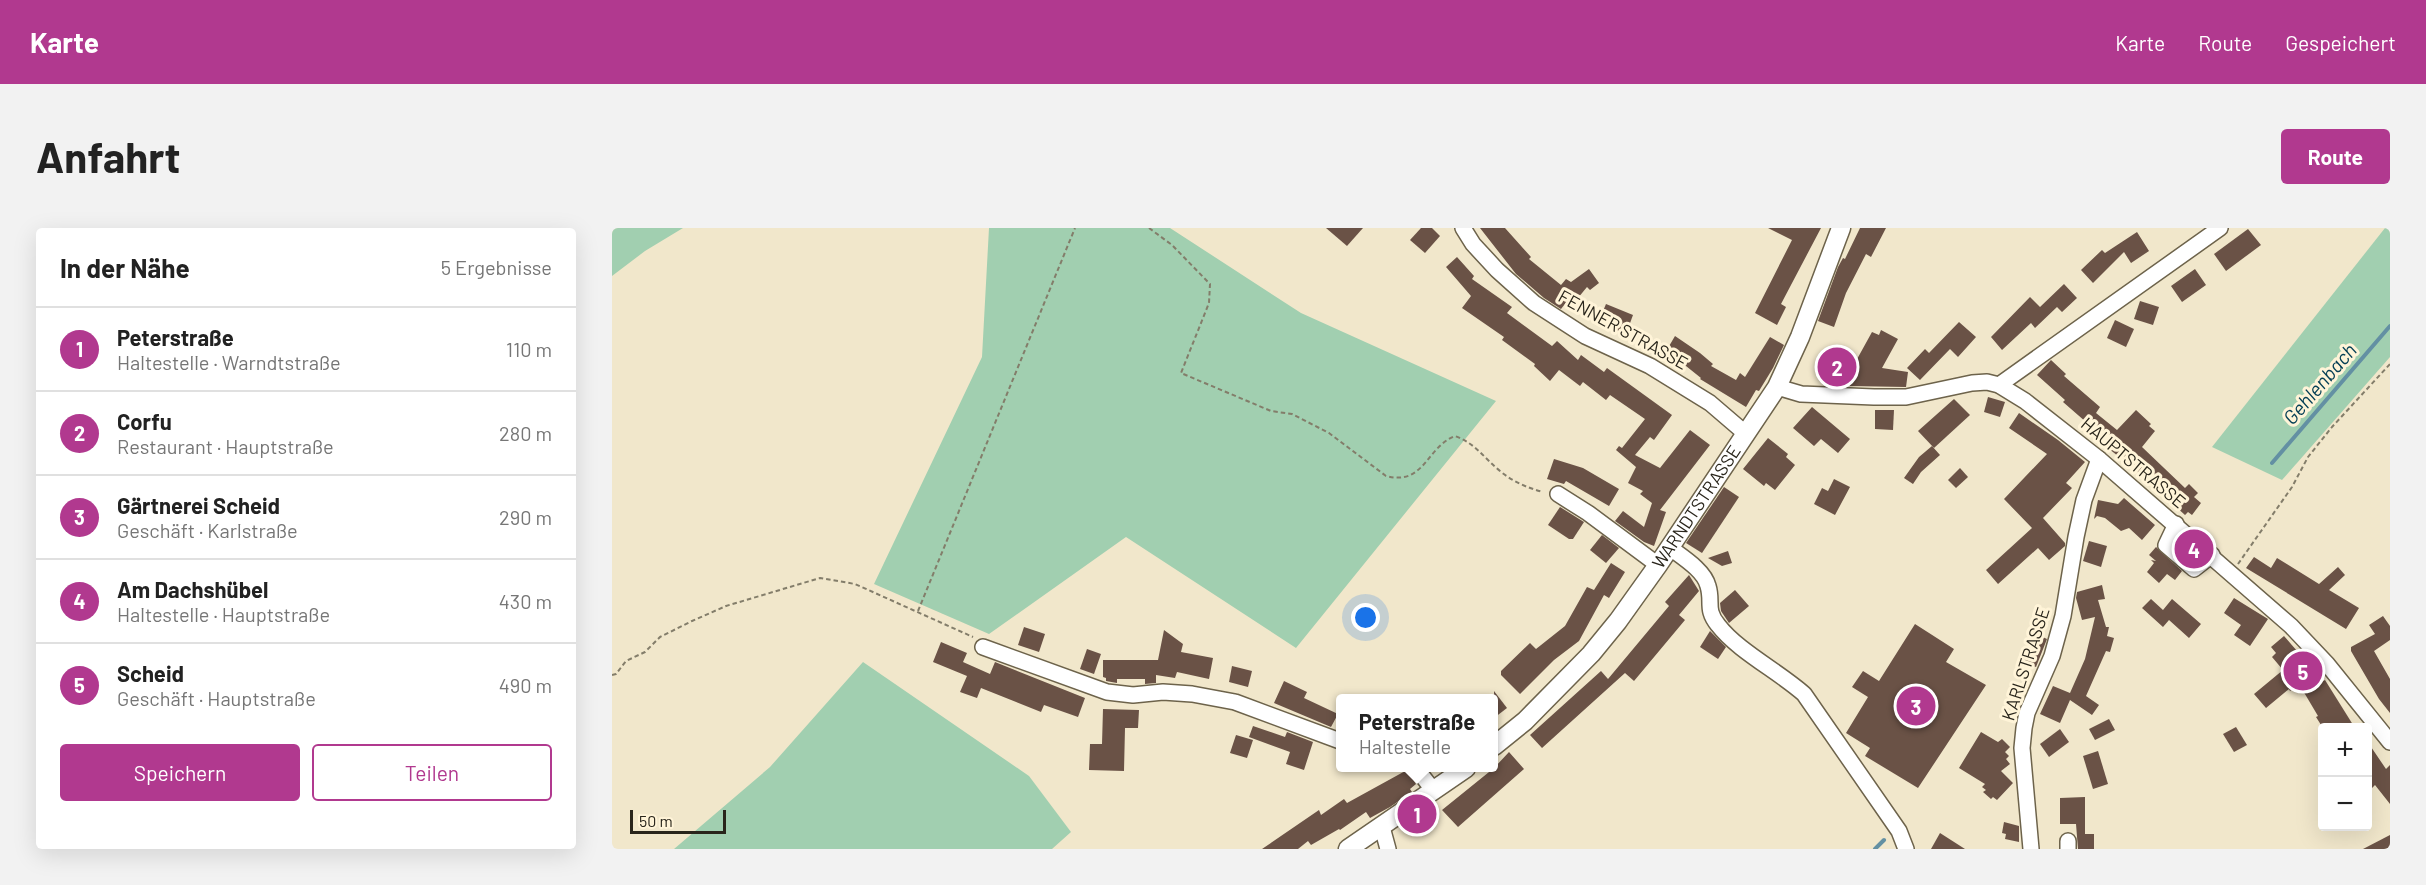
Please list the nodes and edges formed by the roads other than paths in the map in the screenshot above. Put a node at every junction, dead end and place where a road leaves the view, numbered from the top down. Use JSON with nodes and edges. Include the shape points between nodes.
{"nodes":[{"id":1,"x":1463,"y":228,"type":"edge"},
{"id":2,"x":1842,"y":228,"type":"edge"},
{"id":3,"x":2220,"y":228,"type":"edge"},
{"id":4,"x":1999,"y":386,"type":"junction"},
{"id":5,"x":1777,"y":387,"type":"junction"},
{"id":6,"x":1746,"y":433,"type":"junction"},
{"id":7,"x":2099,"y":459,"type":"junction"},
{"id":8,"x":1558,"y":494,"type":"road end"},
{"id":9,"x":2173,"y":531,"type":"junction"},
{"id":10,"x":1669,"y":548,"type":"junction"},
{"id":11,"x":2206,"y":560,"type":"junction"},
{"id":12,"x":1658,"y":565,"type":"junction"},
{"id":13,"x":983,"y":647,"type":"road end"},
{"id":14,"x":1336,"y":739,"type":"edge"},
{"id":15,"x":2390,"y":742,"type":"edge"},
{"id":16,"x":1498,"y":743,"type":"edge"},
{"id":17,"x":1419,"y":772,"type":"edge"},
{"id":18,"x":1460,"y":772,"type":"edge"},
{"id":19,"x":1434,"y":791,"type":"junction"},
{"id":20,"x":1382,"y":827,"type":"junction"},
{"id":21,"x":1348,"y":849,"type":"edge"},
{"id":22,"x":1388,"y":849,"type":"edge"},
{"id":23,"x":1906,"y":849,"type":"edge"},
{"id":24,"x":2031,"y":849,"type":"edge"}],
"edges":[{"from":1,"to":6,"type":"street","name":"FENNER STRASSE","via":[[1497,270],[1534,303],[1585,336],[1650,366],[1710,403]]},
{"from":2,"to":5,"type":"main road","name":"WARNDTSTRASSE"},
{"from":3,"to":4,"type":"street"},
{"from":4,"to":5,"type":"street","name":"HAUPTSTRASSE","via":[[1972,383],[1906,397],[1874,398],[1802,394]]},
{"from":4,"to":7,"type":"street","name":"HAUPTSTRASSE","via":[[2025,401]]},
{"from":5,"to":6,"type":"main road","name":"WARNDTSTRASSE"},
{"from":6,"to":10,"type":"main road","name":"WARNDTSTRASSE"},
{"from":7,"to":9,"type":"street","name":"HAUPTSTRASSE"},
{"from":7,"to":24,"type":"street","name":"KARLSTRASSE","via":[[2084,500],[2052,656],[2024,729],[2022,748]]},
{"from":8,"to":12,"type":"street"},
{"from":9,"to":11,"type":"street","name":"HAUPTSTRASSE"},
{"from":9,"to":11,"type":"street","via":[[2166,545],[2193,569]]},
{"from":10,"to":12,"type":"main road","name":"WARNDTSTRASSE"},
{"from":10,"to":23,"type":"street","via":[[1708,583],[1709,612],[1717,624],[1786,678],[1812,705],[1899,831]]},
{"from":11,"to":15,"type":"street","name":"HAUPTSTRASSE","via":[[2231,572],[2291,626]]},
{"from":12,"to":16,"type":"main road","name":"WARNDTSTRASSE","via":[[1591,654]]},
{"from":13,"to":14,"type":"street","via":[[1107,692],[1192,694],[1235,702]]},
{"from":17,"to":19,"type":"street"},
{"from":18,"to":19,"type":"main road"},
{"from":19,"to":20,"type":"main road"},
{"from":20,"to":21,"type":"main road"},
{"from":20,"to":22,"type":"street"}]}
